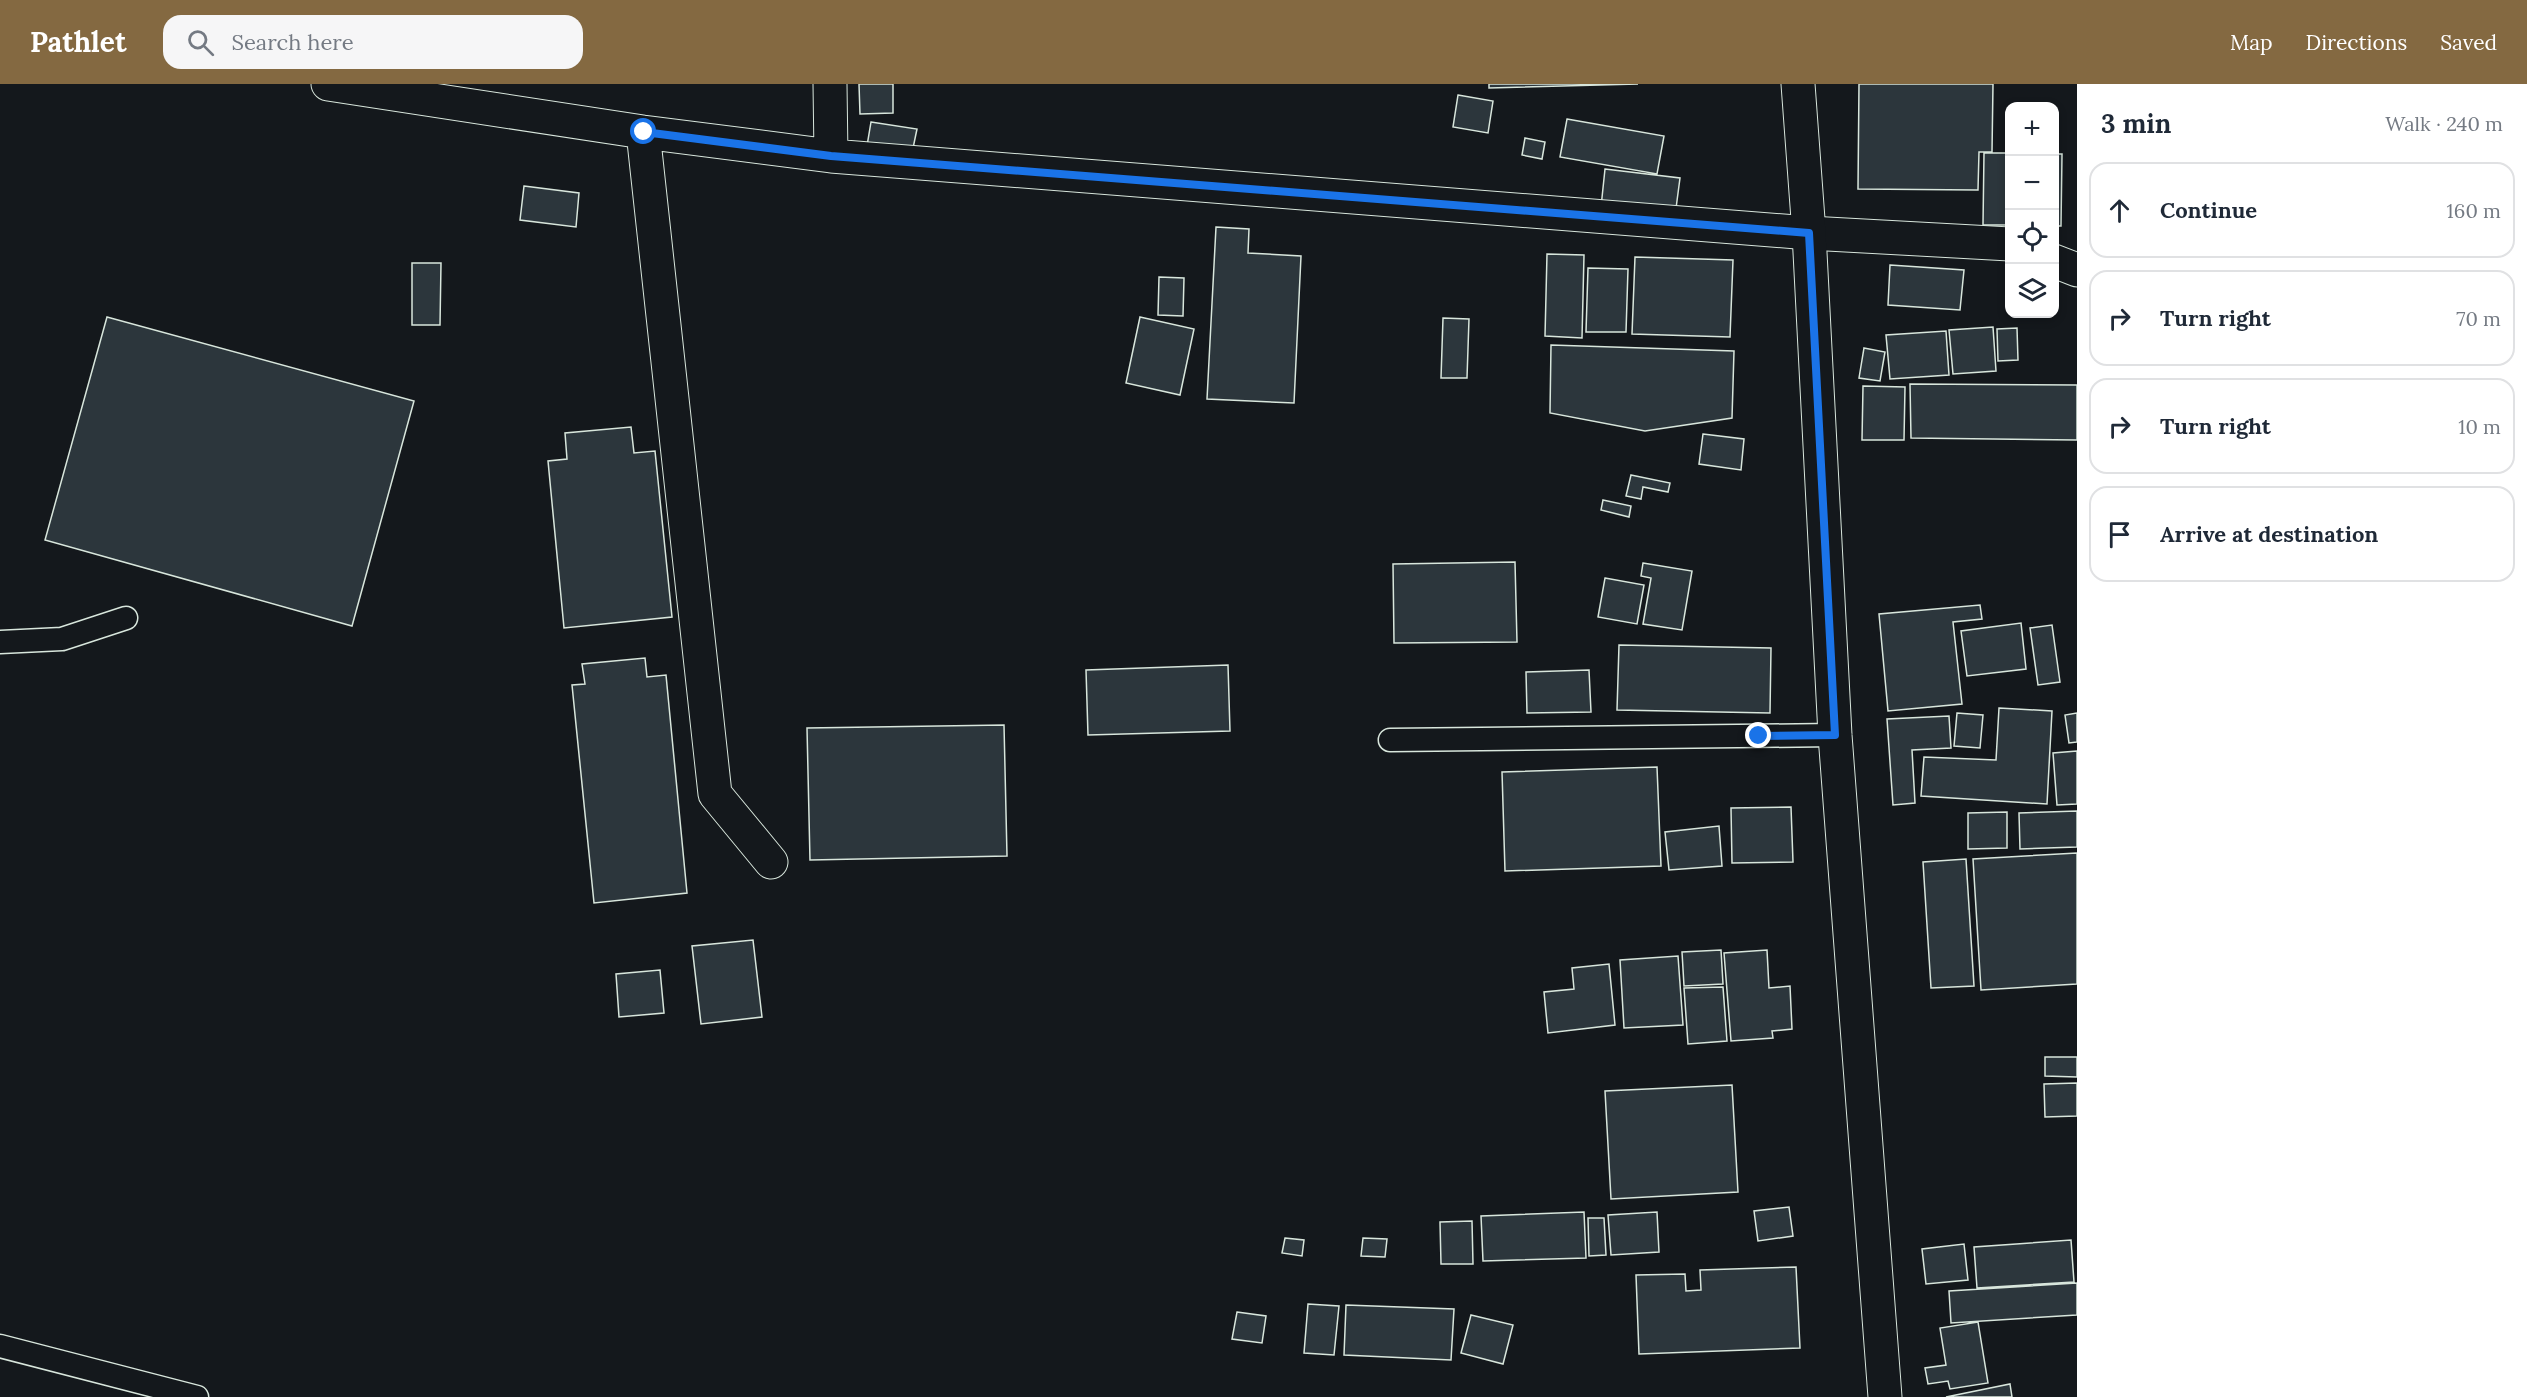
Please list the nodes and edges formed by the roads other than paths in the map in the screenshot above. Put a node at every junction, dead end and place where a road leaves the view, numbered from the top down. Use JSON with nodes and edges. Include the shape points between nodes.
{"nodes":[{"id":1,"x":328,"y":84,"type":"edge"},
{"id":2,"x":830,"y":84,"type":"edge"},
{"id":3,"x":1798,"y":84,"type":"edge"},
{"id":4,"x":485,"y":95,"type":"edge"},
{"id":5,"x":644,"y":132,"type":"junction"},
{"id":6,"x":831,"y":156,"type":"junction"},
{"id":7,"x":1809,"y":233,"type":"junction"},
{"id":8,"x":2005,"y":244,"type":"edge"},
{"id":9,"x":2059,"y":263,"type":"edge"},
{"id":10,"x":2077,"y":270,"type":"edge"},
{"id":11,"x":126,"y":618,"type":"dead end"},
{"id":12,"x":0,"y":642,"type":"edge"},
{"id":13,"x":1835,"y":735,"type":"junction"},
{"id":14,"x":1390,"y":740,"type":"dead end"},
{"id":15,"x":771,"y":862,"type":"dead end"},
{"id":16,"x":0,"y":1346,"type":"edge"},
{"id":17,"x":197,"y":1397,"type":"edge"},
{"id":18,"x":1885,"y":1397,"type":"edge"}],
"edges":[{"from":1,"to":4,"type":"street"},
{"from":2,"to":6,"type":"street"},
{"from":3,"to":7,"type":"street"},
{"from":4,"to":5,"type":"street"},
{"from":5,"to":6,"type":"street"},
{"from":5,"to":15,"type":"street","via":[[715,794]]},
{"from":6,"to":7,"type":"street"},
{"from":7,"to":8,"type":"street"},
{"from":7,"to":13,"type":"street"},
{"from":9,"to":10,"type":"street"},
{"from":11,"to":12,"type":"lane","via":[[62,639]]},
{"from":13,"to":14,"type":"lane"},
{"from":13,"to":18,"type":"street"},
{"from":16,"to":17,"type":"lane"}]}
